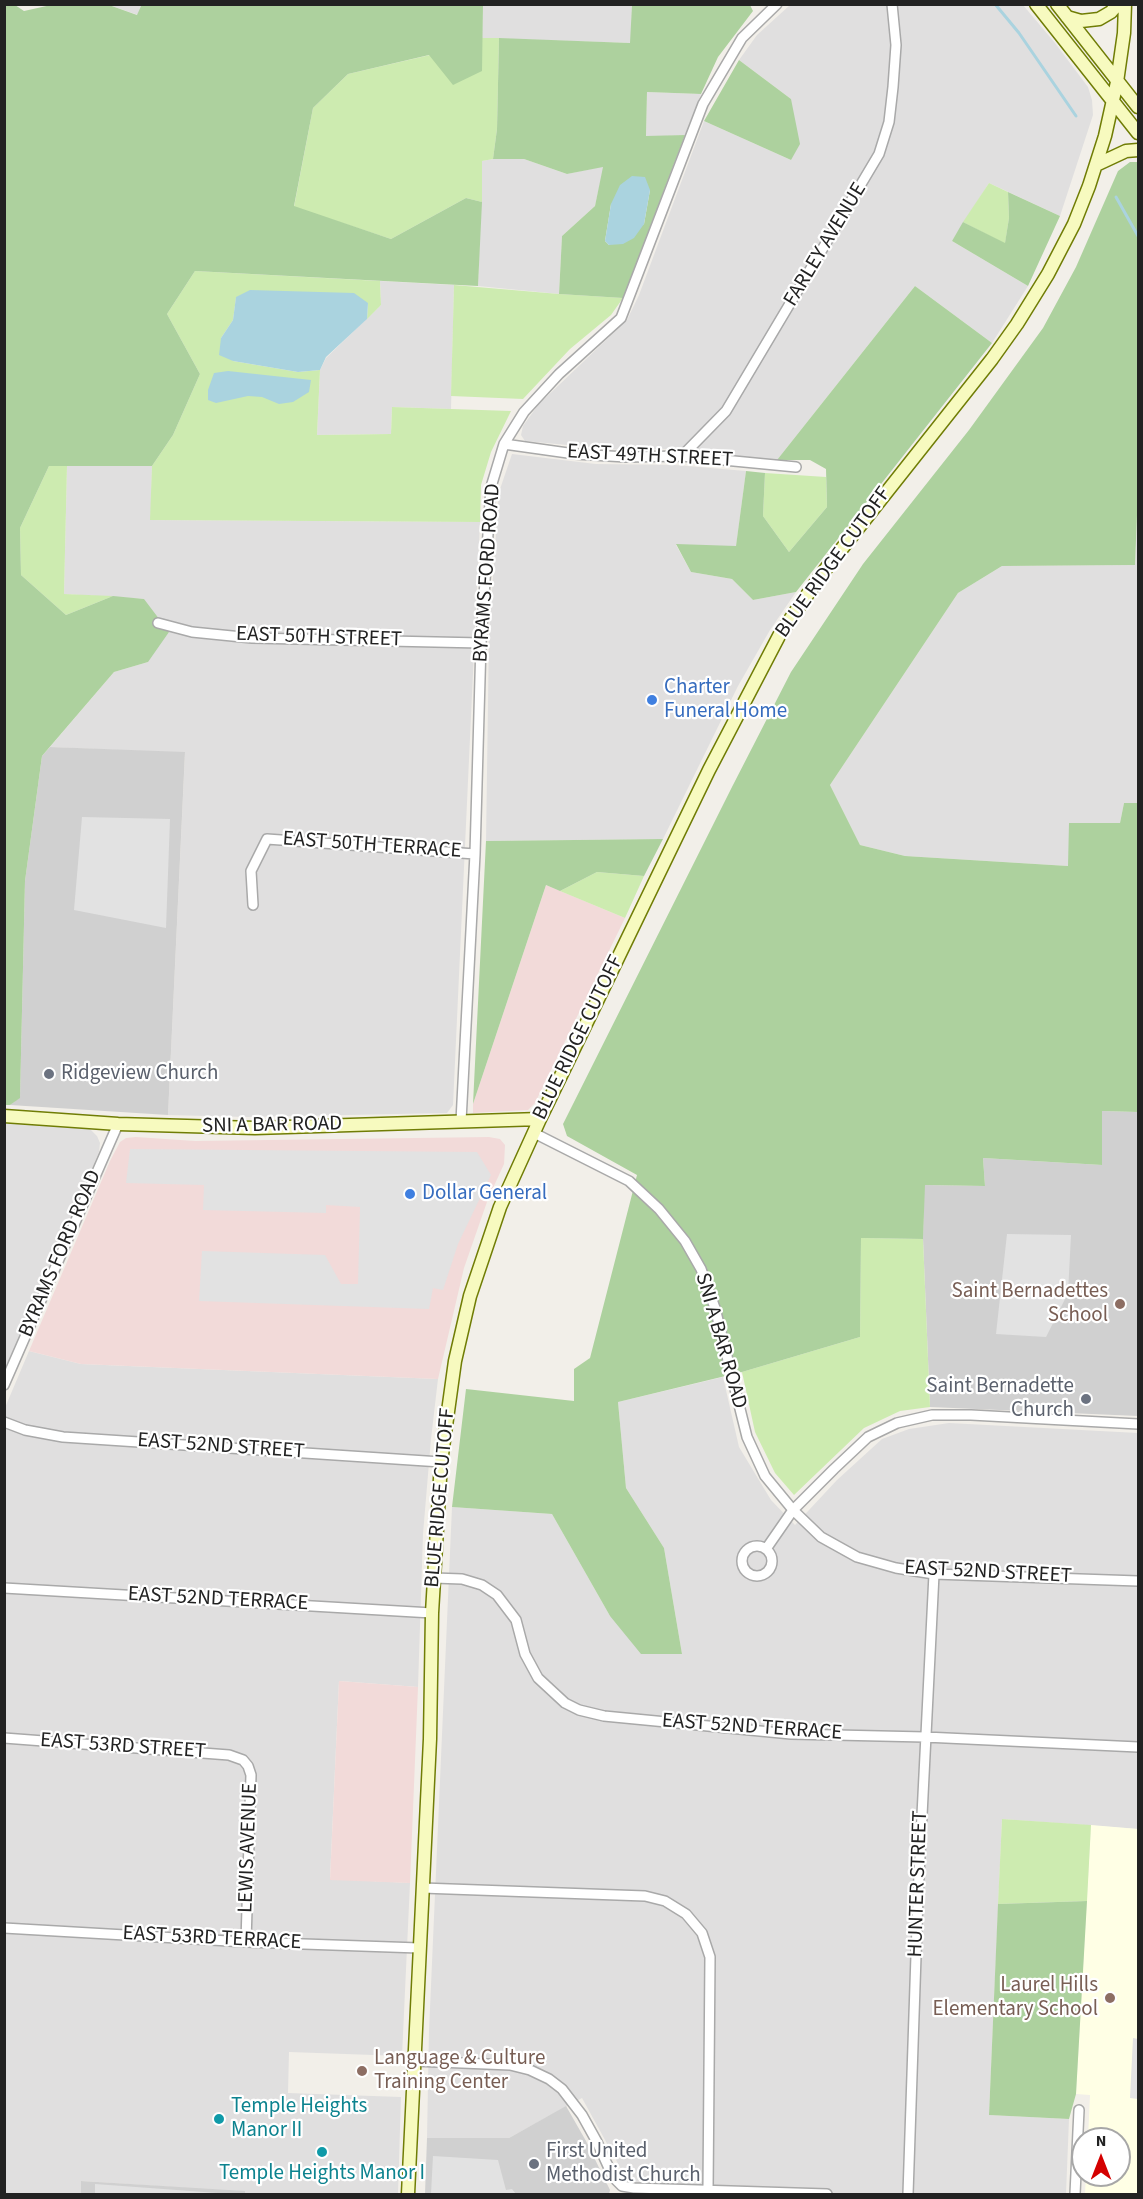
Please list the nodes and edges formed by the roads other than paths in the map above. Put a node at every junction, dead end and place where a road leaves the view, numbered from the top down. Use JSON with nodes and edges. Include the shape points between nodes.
{"nodes":[{"id":1,"x":777,"y":4,"type":"edge"},
{"id":2,"x":892,"y":4,"type":"edge"},
{"id":3,"x":1036,"y":4,"type":"edge"},
{"id":4,"x":1057,"y":4,"type":"edge"},
{"id":5,"x":1118,"y":4,"type":"edge"},
{"id":6,"x":1125,"y":4,"type":"edge"},
{"id":7,"x":765,"y":8,"type":"edge"},
{"id":8,"x":1067,"y":17,"type":"junction"},
{"id":9,"x":1117,"y":82,"type":"junction"},
{"id":10,"x":1113,"y":102,"type":"junction"},
{"id":11,"x":1138,"y":107,"type":"edge"},
{"id":12,"x":1138,"y":133,"type":"edge"},
{"id":13,"x":1138,"y":150,"type":"edge"},
{"id":14,"x":1096,"y":165,"type":"junction"},
{"id":15,"x":504,"y":444,"type":"junction"},
{"id":16,"x":682,"y":456,"type":"junction"},
{"id":17,"x":796,"y":467,"type":"dead end"},
{"id":18,"x":158,"y":623,"type":"dead end"},
{"id":19,"x":481,"y":643,"type":"junction"},
{"id":20,"x":475,"y":854,"type":"junction"},
{"id":21,"x":253,"y":905,"type":"dead end"},
{"id":22,"x":4,"y":1116,"type":"edge"},
{"id":23,"x":540,"y":1119,"type":"junction"},
{"id":24,"x":461,"y":1121,"type":"junction"},
{"id":25,"x":118,"y":1124,"type":"junction"},
{"id":26,"x":534,"y":1133,"type":"junction"},
{"id":27,"x":4,"y":1385,"type":"edge"},
{"id":28,"x":4,"y":1422,"type":"edge"},
{"id":29,"x":1138,"y":1424,"type":"edge"},
{"id":30,"x":441,"y":1462,"type":"junction"},
{"id":31,"x":793,"y":1510,"type":"junction"},
{"id":32,"x":766,"y":1549,"type":"dead end"},
{"id":33,"x":934,"y":1574,"type":"junction"},
{"id":34,"x":434,"y":1578,"type":"junction"},
{"id":35,"x":1138,"y":1581,"type":"edge"},
{"id":36,"x":4,"y":1588,"type":"edge"},
{"id":37,"x":432,"y":1613,"type":"junction"},
{"id":38,"x":925,"y":1737,"type":"junction"},
{"id":39,"x":4,"y":1738,"type":"edge"},
{"id":40,"x":1138,"y":1747,"type":"edge"},
{"id":41,"x":240,"y":1758,"type":"joint"},
{"id":42,"x":422,"y":1888,"type":"junction"},
{"id":43,"x":4,"y":1928,"type":"edge"},
{"id":44,"x":246,"y":1942,"type":"junction"},
{"id":45,"x":419,"y":1948,"type":"junction"},
{"id":46,"x":414,"y":2061,"type":"junction"},
{"id":47,"x":1079,"y":2110,"type":"dead end"},
{"id":48,"x":620,"y":2190,"type":"edge"},
{"id":49,"x":708,"y":2190,"type":"junction"},
{"id":50,"x":408,"y":2194,"type":"edge"},
{"id":51,"x":826,"y":2194,"type":"edge"},
{"id":52,"x":908,"y":2194,"type":"edge"},
{"id":53,"x":1075,"y":2194,"type":"edge"}],
"edges":[{"from":1,"to":7,"type":"street","name":"BYRAMS FORD ROAD"},
{"from":2,"to":16,"type":"street","name":"FARLEY AVENUE","via":[[896,45],[893,87],[889,122],[879,154],[726,411]]},
{"from":3,"to":10,"type":"main road"},
{"from":4,"to":8,"type":"main road"},
{"from":5,"to":8,"type":"main road","via":[[1099,19],[1081,21]]},
{"from":6,"to":9,"type":"main road","name":"BLUE RIDGE CUTOFF"},
{"from":7,"to":15,"type":"street","name":"BYRAMS FORD ROAD","via":[[702,104],[621,318],[559,374],[524,412]]},
{"from":8,"to":9,"type":"main road"},
{"from":9,"to":10,"type":"main road","name":"BLUE RIDGE CUTOFF"},
{"from":9,"to":11,"type":"main road"},
{"from":10,"to":12,"type":"main road"},
{"from":10,"to":14,"type":"main road","name":"BLUE RIDGE CUTOFF"},
{"from":13,"to":14,"type":"main road","via":[[1126,151]]},
{"from":14,"to":23,"type":"main road","name":"BLUE RIDGE CUTOFF","via":[[1074,224],[1017,324],[820,575],[780,634],[709,770]]},
{"from":15,"to":16,"type":"street","name":"EAST 49TH STREET","via":[[575,454]]},
{"from":15,"to":19,"type":"street","name":"BYRAMS FORD ROAD","via":[[491,487]]},
{"from":16,"to":17,"type":"street","name":"EAST 49TH STREET"},
{"from":18,"to":19,"type":"street","name":"EAST 50TH STREET","via":[[192,632],[252,638]]},
{"from":19,"to":20,"type":"street","name":"BYRAMS FORD ROAD"},
{"from":20,"to":21,"type":"street","name":"EAST 50TH TERRACE","via":[[267,839],[251,871]]},
{"from":20,"to":24,"type":"street","name":"BYRAMS FORD ROAD"},
{"from":22,"to":25,"type":"main road","name":"SNI A BAR ROAD"},
{"from":23,"to":24,"type":"main road","name":"SNI A BAR ROAD"},
{"from":23,"to":26,"type":"main road","name":"BLUE RIDGE CUTOFF"},
{"from":24,"to":25,"type":"main road","name":"SNI A BAR ROAD","via":[[255,1128]]},
{"from":25,"to":27,"type":"street","name":"BYRAMS FORD ROAD"},
{"from":26,"to":30,"type":"main road","name":"BLUE RIDGE CUTOFF","via":[[500,1207],[470,1296],[455,1361]]},
{"from":26,"to":31,"type":"street","name":"SNI A BAR ROAD","via":[[629,1181],[685,1241],[701,1269],[715,1308],[747,1437],[765,1476]]},
{"from":28,"to":30,"type":"street","name":"EAST 52ND STREET","via":[[63,1437]]},
{"from":29,"to":31,"type":"street","via":[[971,1415],[932,1415],[897,1423],[868,1437]]},
{"from":30,"to":34,"type":"main road","name":"BLUE RIDGE CUTOFF"},
{"from":31,"to":32,"type":"street"},
{"from":31,"to":33,"type":"street","name":"EAST 52ND STREET","via":[[821,1537],[857,1557]]},
{"from":33,"to":35,"type":"street","name":"EAST 52ND STREET"},
{"from":33,"to":38,"type":"street","name":"HUNTER STREET"},
{"from":34,"to":37,"type":"main road","name":"BLUE RIDGE CUTOFF"},
{"from":34,"to":38,"type":"street","name":"EAST 52ND TERRACE","via":[[462,1579],[497,1595],[516,1620],[525,1654],[538,1678],[565,1704],[579,1710],[604,1716],[791,1734]]},
{"from":36,"to":37,"type":"street","name":"EAST 52ND TERRACE"},
{"from":37,"to":42,"type":"main road","name":"BLUE RIDGE CUTOFF"},
{"from":38,"to":40,"type":"street","name":"EAST 52ND TERRACE"},
{"from":38,"to":52,"type":"street","name":"HUNTER STREET"},
{"from":39,"to":41,"type":"street","name":"EAST 53RD STREET"},
{"from":41,"to":44,"type":"street","name":"LEWIS AVENUE","via":[[252,1775]]},
{"from":42,"to":45,"type":"main road","name":"BLUE RIDGE CUTOFF"},
{"from":42,"to":49,"type":"street","via":[[645,1896],[665,1901],[686,1914],[702,1933],[710,1957]]},
{"from":43,"to":44,"type":"street","name":"EAST 53RD TERRACE"},
{"from":44,"to":45,"type":"street","name":"EAST 53RD TERRACE"},
{"from":45,"to":46,"type":"main road","name":"BLUE RIDGE CUTOFF"},
{"from":46,"to":48,"type":"street","via":[[510,2065],[549,2079],[582,2115]]},
{"from":46,"to":50,"type":"main road","name":"BLUE RIDGE CUTOFF"},
{"from":47,"to":53,"type":"street"},
{"from":48,"to":49,"type":"street"},
{"from":49,"to":51,"type":"street"}]}
